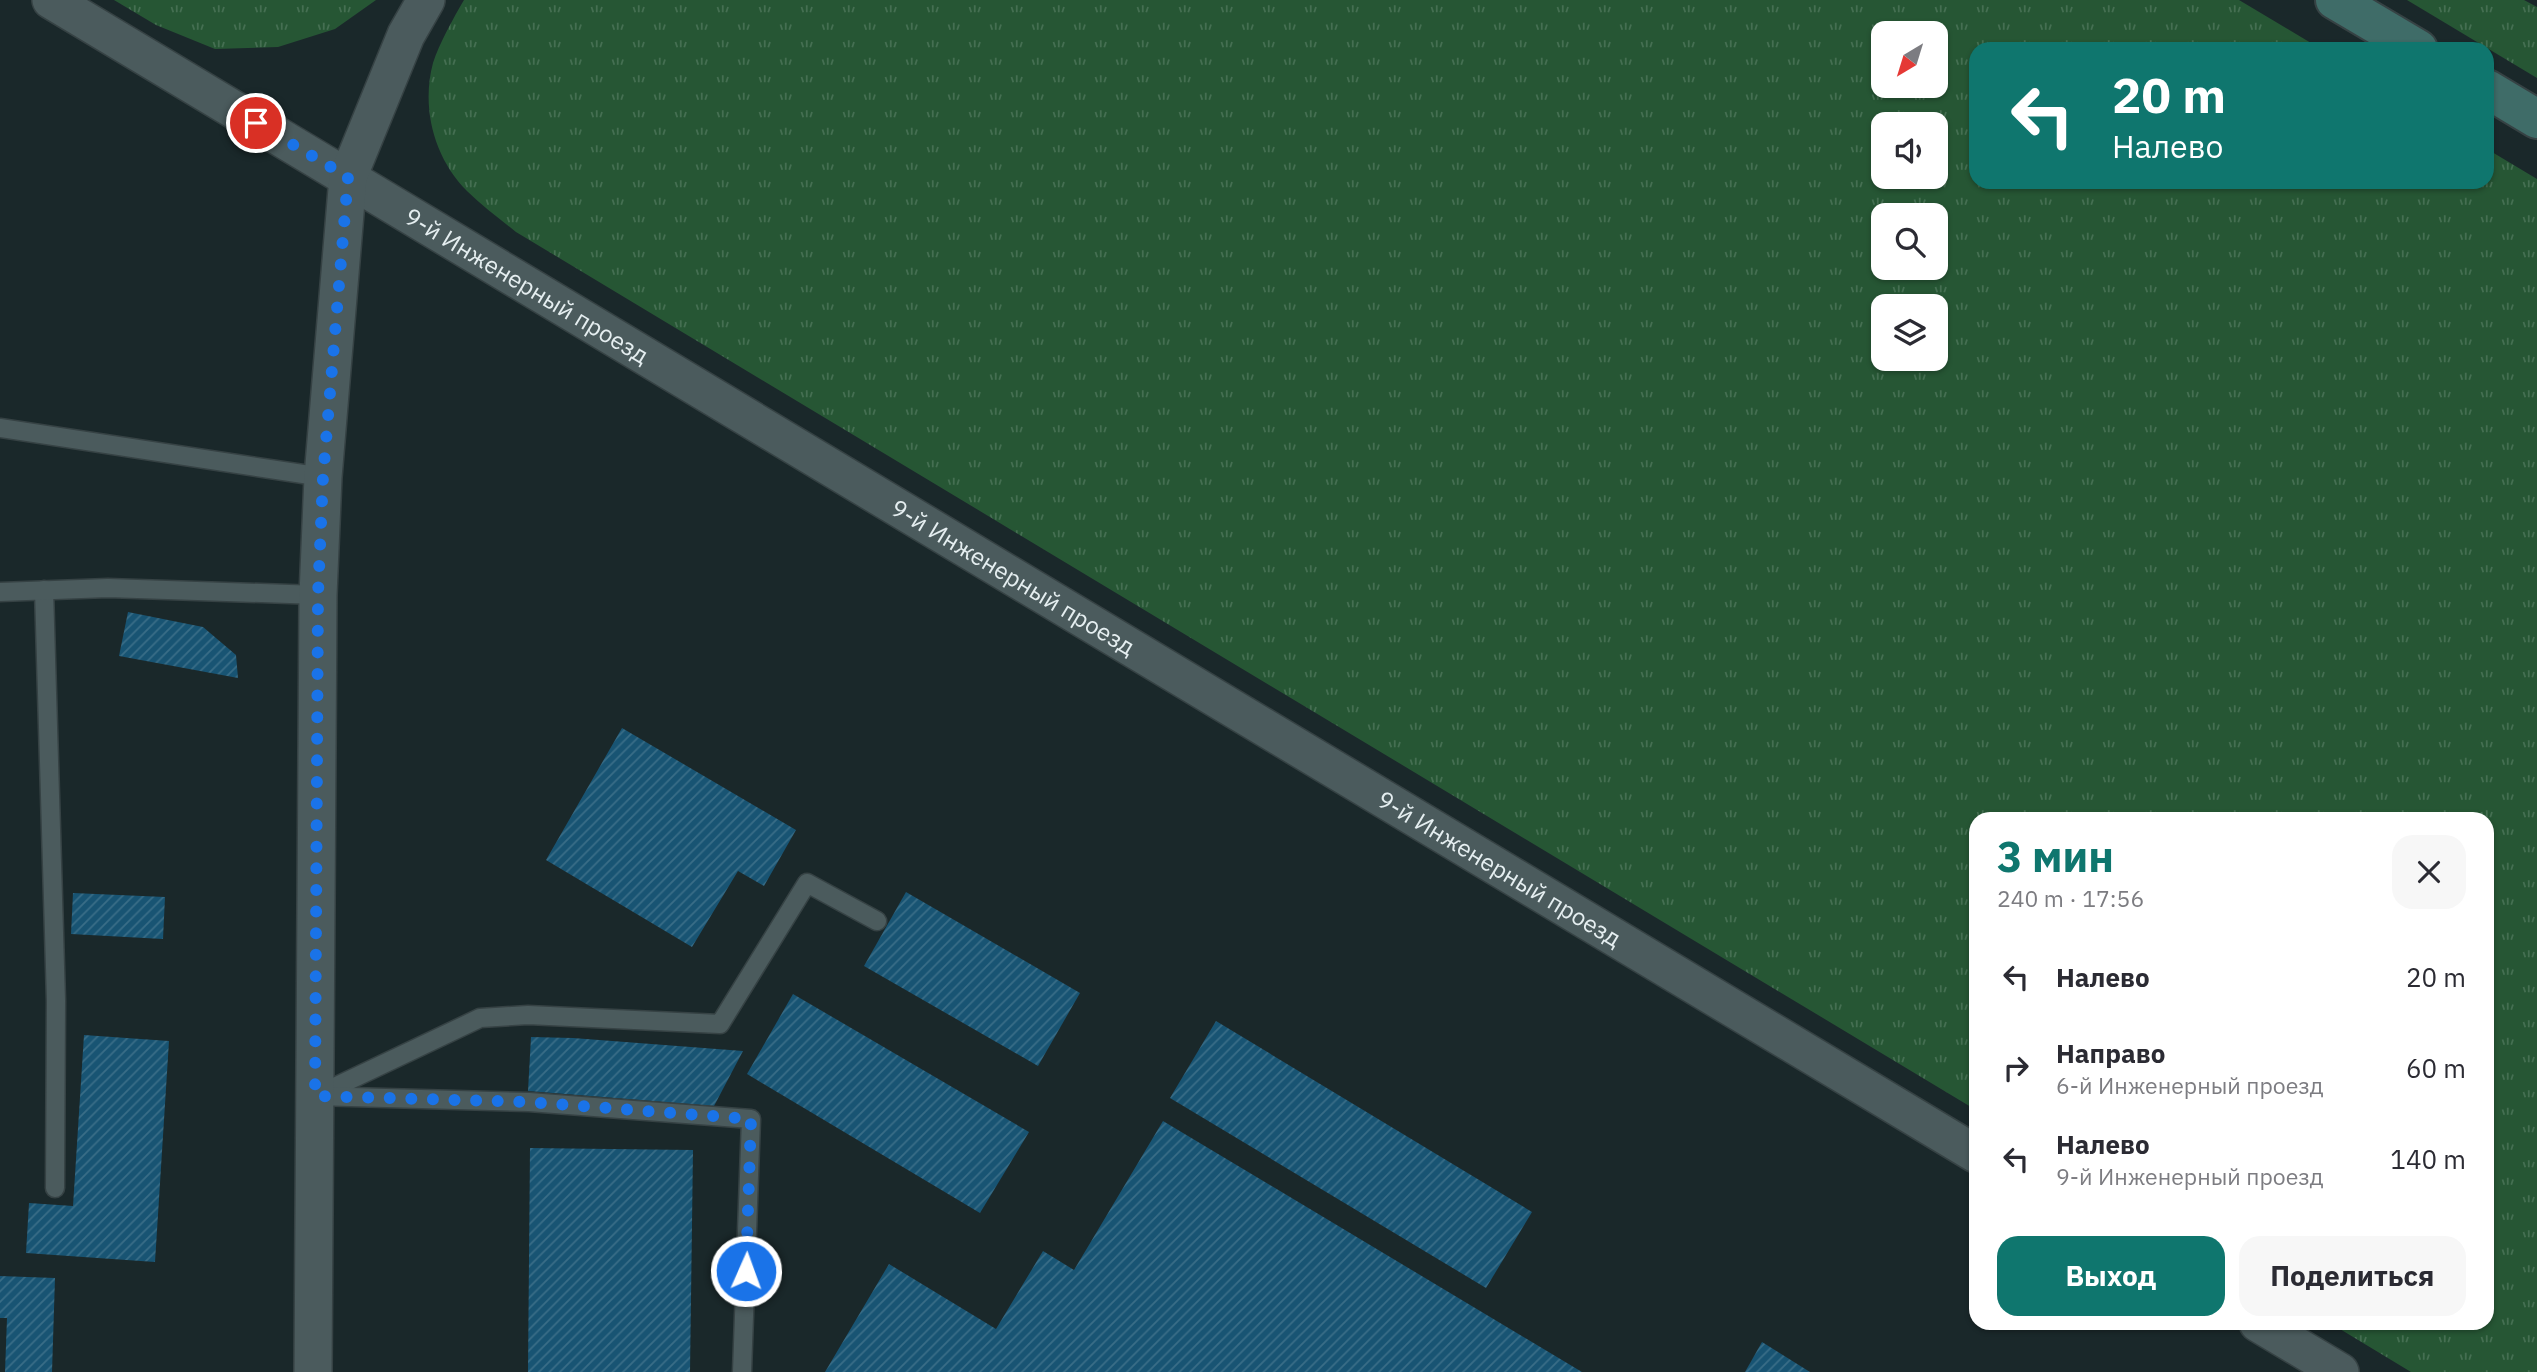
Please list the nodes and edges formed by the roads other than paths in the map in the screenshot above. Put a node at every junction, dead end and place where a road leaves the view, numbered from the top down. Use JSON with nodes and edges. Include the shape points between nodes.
{"nodes":[{"id":1,"x":51,"y":0,"type":"edge"},
{"id":2,"x":426,"y":0,"type":"edge"},
{"id":3,"x":2335,"y":0,"type":"edge"},
{"id":4,"x":2406,"y":42,"type":"edge"},
{"id":5,"x":2494,"y":93,"type":"edge"},
{"id":6,"x":2537,"y":119,"type":"edge"},
{"id":7,"x":348,"y":177,"type":"junction"},
{"id":8,"x":0,"y":428,"type":"edge"},
{"id":9,"x":323,"y":477,"type":"junction"},
{"id":10,"x":44,"y":590,"type":"junction"},
{"id":11,"x":0,"y":592,"type":"edge"},
{"id":12,"x":318,"y":595,"type":"junction"},
{"id":13,"x":877,"y":921,"type":"dead end"},
{"id":14,"x":315,"y":1096,"type":"junction"},
{"id":15,"x":1969,"y":1150,"type":"edge"},
{"id":16,"x":55,"y":1188,"type":"dead end"},
{"id":17,"x":2270,"y":1330,"type":"edge"},
{"id":18,"x":313,"y":1372,"type":"edge"},
{"id":19,"x":742,"y":1372,"type":"edge"},
{"id":20,"x":2340,"y":1372,"type":"edge"}],
"edges":[{"from":1,"to":7,"type":"street","name":"9-й Инженерный проезд"},
{"from":2,"to":7,"type":"street","via":[[405,35]]},
{"from":3,"to":4,"type":"main road"},
{"from":5,"to":6,"type":"main road"},
{"from":7,"to":9,"type":"street"},
{"from":7,"to":15,"type":"street","name":"9-й Инженерный проезд"},
{"from":8,"to":9,"type":"lane"},
{"from":9,"to":12,"type":"street"},
{"from":10,"to":11,"type":"lane"},
{"from":10,"to":12,"type":"lane"},
{"from":10,"to":16,"type":"lane","via":[[56,1001]]},
{"from":12,"to":14,"type":"street"},
{"from":13,"to":14,"type":"lane","via":[[807,883],[720,1024],[528,1015],[480,1018]]},
{"from":14,"to":18,"type":"street"},
{"from":14,"to":19,"type":"lane","via":[[529,1102],[751,1119]]},
{"from":17,"to":20,"type":"street"}]}
